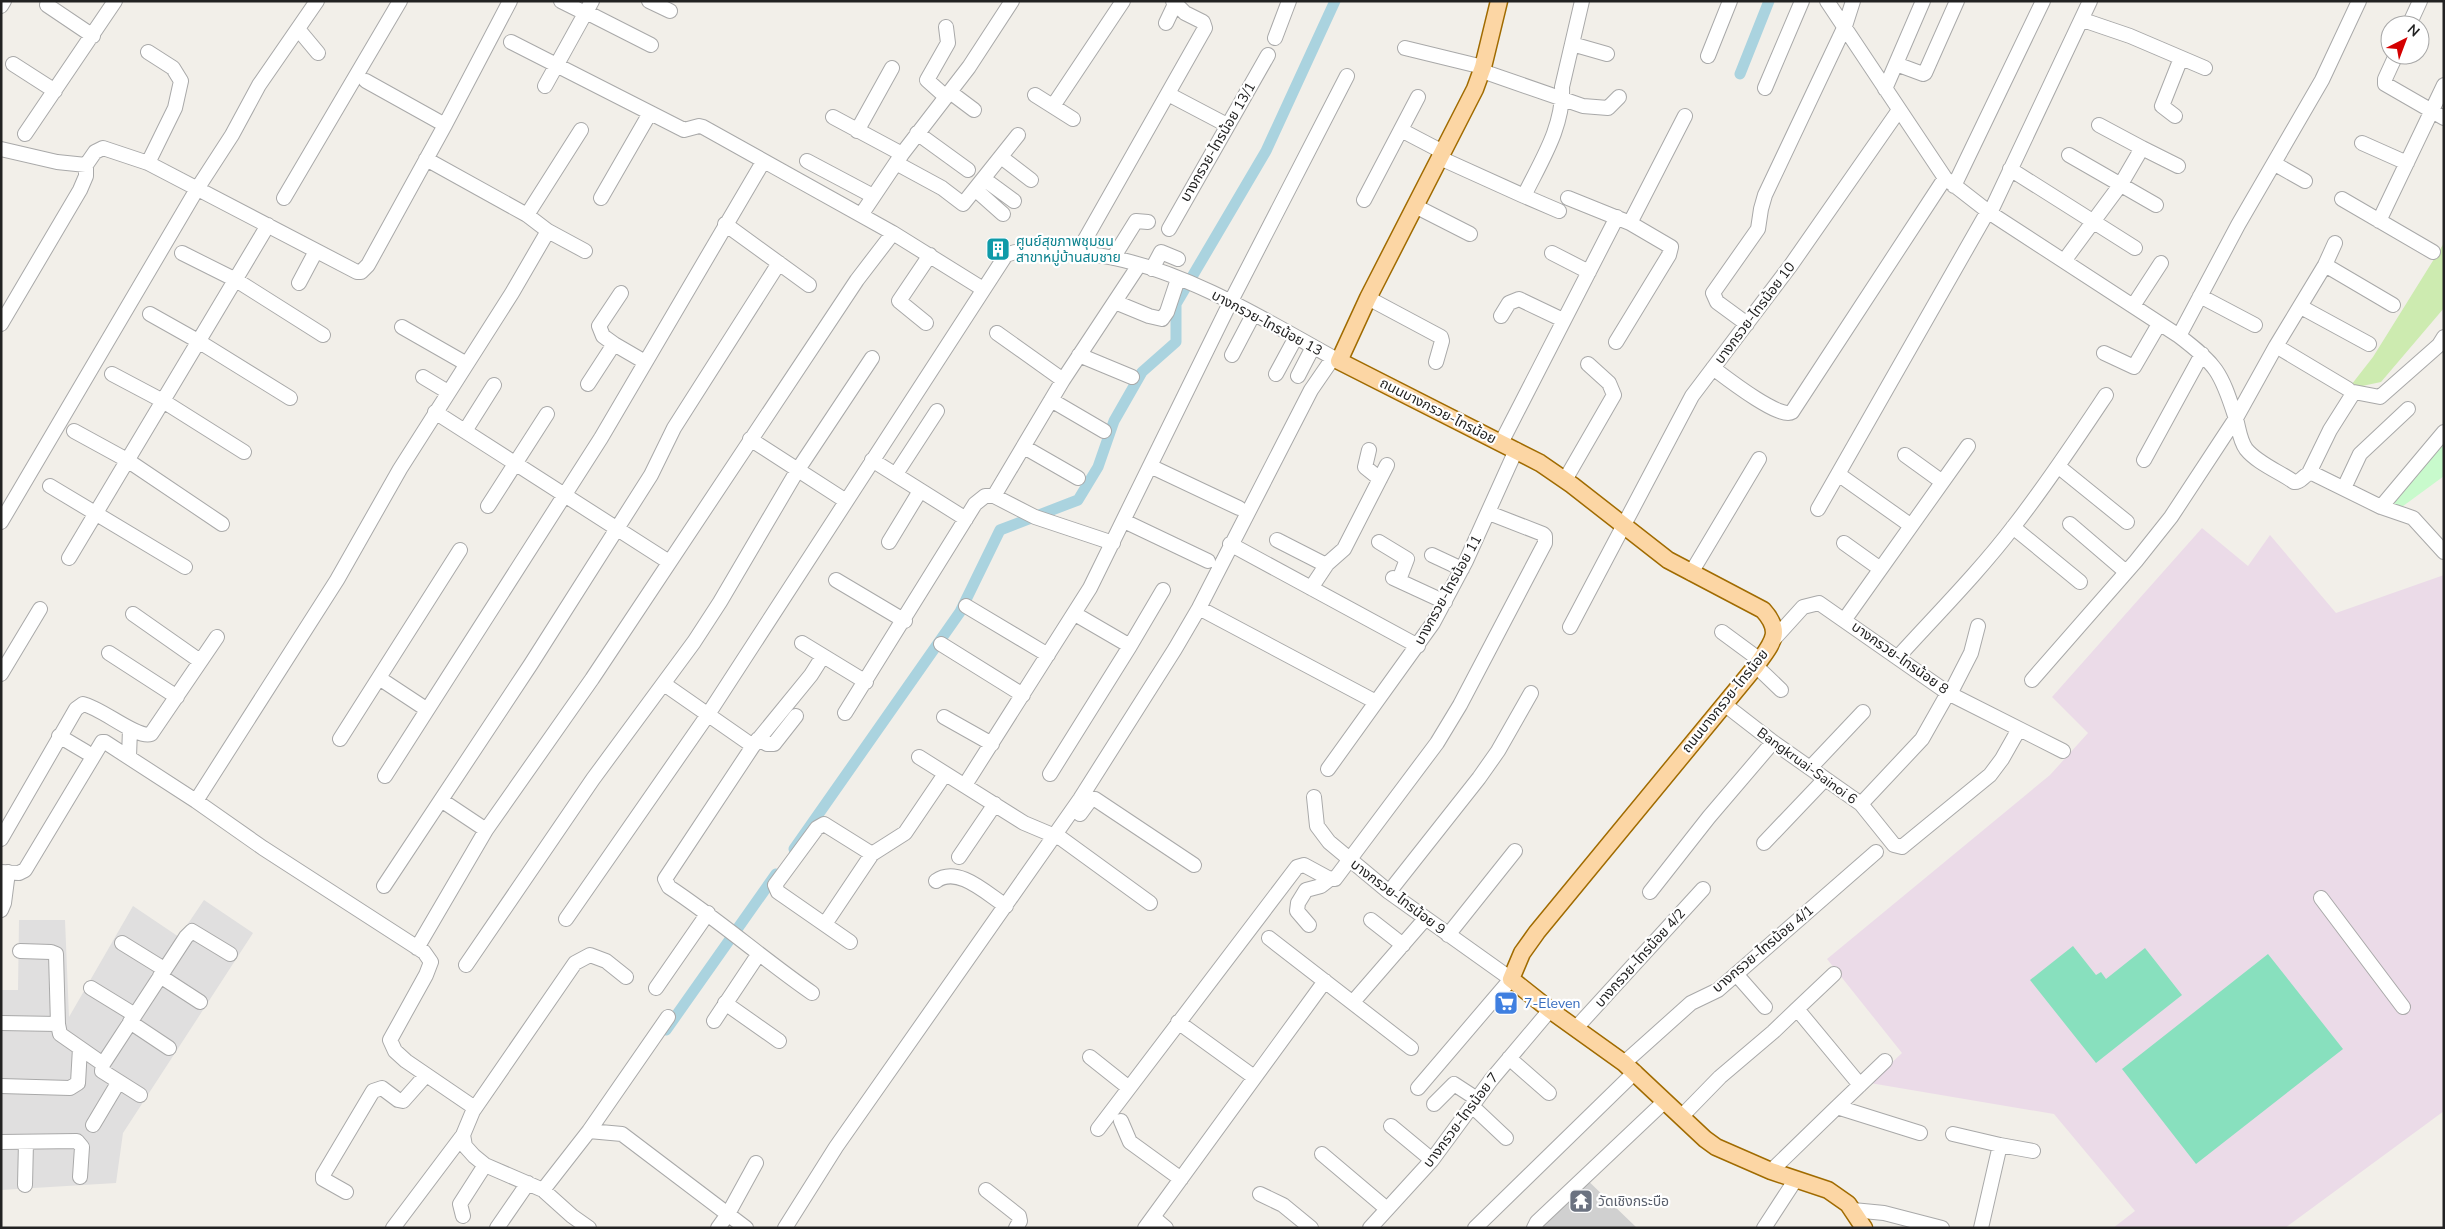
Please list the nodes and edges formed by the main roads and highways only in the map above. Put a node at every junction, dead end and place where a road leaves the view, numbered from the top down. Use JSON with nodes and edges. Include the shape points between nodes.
{"nodes":[{"id":1,"x":1500,"y":1,"type":"edge"},
{"id":2,"x":1864,"y":1228,"type":"edge"}],
"edges":[{"from":1,"to":2,"type":"main road","name":"ถนนบางกรวย-ไทรน้อย","via":[[1482,69],[1441,155],[1368,298],[1328,355],[1509,447],[1565,480],[1668,560],[1763,610],[1774,623],[1774,640],[1758,663],[1537,932],[1522,953],[1511,979],[1630,1067],[1716,1147],[1771,1171],[1828,1190],[1853,1210]]}]}
